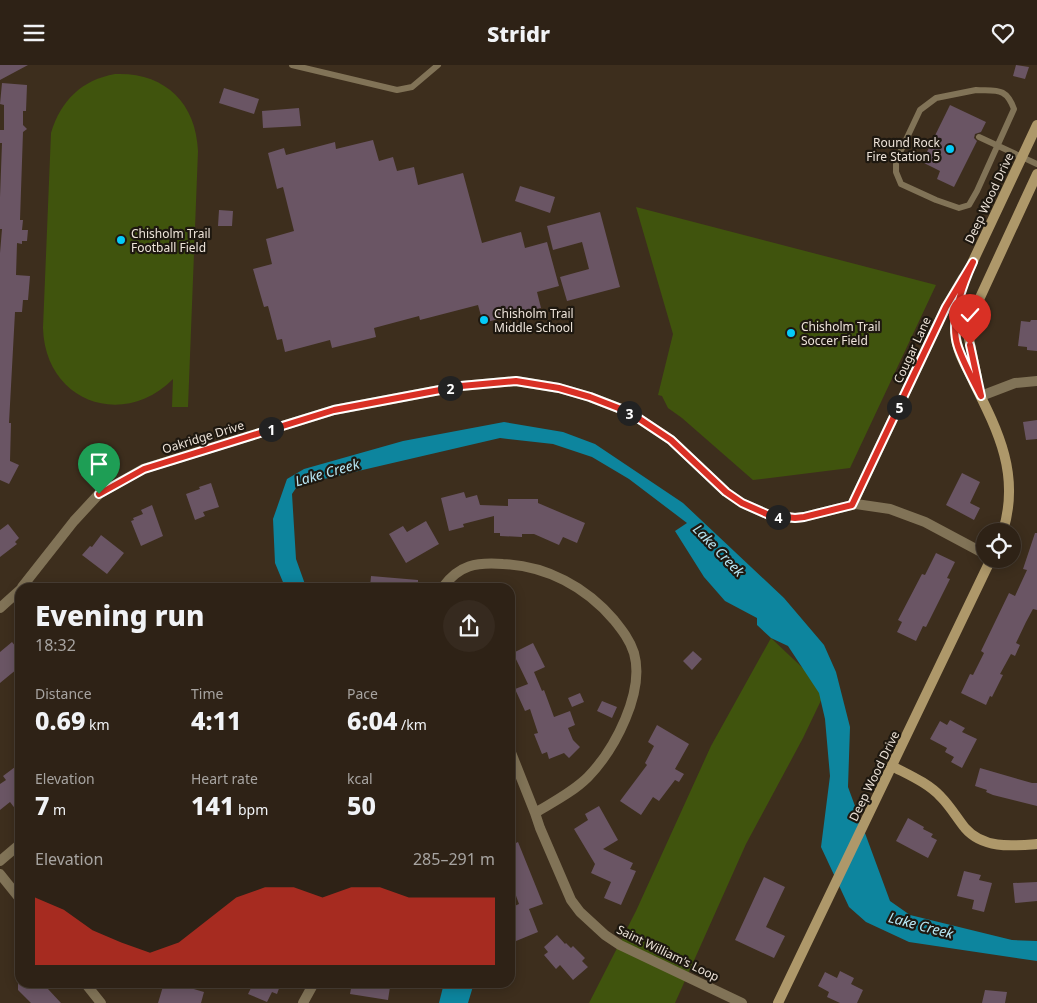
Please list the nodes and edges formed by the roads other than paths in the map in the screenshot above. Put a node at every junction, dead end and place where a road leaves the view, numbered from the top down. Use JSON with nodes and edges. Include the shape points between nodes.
{"nodes":[{"id":1,"x":292,"y":65,"type":"edge"},
{"id":2,"x":438,"y":65,"type":"edge"},
{"id":3,"x":1037,"y":125,"type":"edge"},
{"id":4,"x":979,"y":137,"type":"dead end"},
{"id":5,"x":998,"y":146,"type":"junction"},
{"id":6,"x":1022,"y":157,"type":"junction"},
{"id":7,"x":1037,"y":164,"type":"edge"},
{"id":8,"x":1037,"y":174,"type":"edge"},
{"id":9,"x":973,"y":262,"type":"junction"},
{"id":10,"x":1037,"y":381,"type":"edge"},
{"id":11,"x":981,"y":396,"type":"junction"},
{"id":12,"x":852,"y":505,"type":"junction"},
{"id":13,"x":1005,"y":523,"type":"edge"},
{"id":14,"x":976,"y":549,"type":"edge"},
{"id":15,"x":987,"y":568,"type":"edge"},
{"id":16,"x":26,"y":583,"type":"edge"},
{"id":17,"x":446,"y":583,"type":"edge"},
{"id":18,"x":15,"y":594,"type":"edge"},
{"id":19,"x":0,"y":608,"type":"edge"},
{"id":20,"x":515,"y":763,"type":"edge"},
{"id":21,"x":892,"y":766,"type":"junction"},
{"id":22,"x":535,"y":813,"type":"junction"},
{"id":23,"x":1037,"y":844,"type":"edge"},
{"id":24,"x":15,"y":848,"type":"edge"},
{"id":25,"x":0,"y":861,"type":"edge"},
{"id":26,"x":0,"y":874,"type":"edge"},
{"id":27,"x":15,"y":893,"type":"edge"},
{"id":28,"x":89,"y":988,"type":"edge"},
{"id":29,"x":312,"y":988,"type":"edge"},
{"id":30,"x":100,"y":1003,"type":"edge"},
{"id":31,"x":304,"y":1003,"type":"edge"},
{"id":32,"x":742,"y":1003,"type":"edge"},
{"id":33,"x":778,"y":1003,"type":"edge"}],
"edges":[{"from":1,"to":2,"type":"lane","via":[[397,90],[412,87]]},
{"from":3,"to":6,"type":"street","name":"Deep Wood Drive"},
{"from":4,"to":5,"type":"lane"},
{"from":5,"to":5,"type":"lane","via":[[969,205],[959,208],[902,183],[896,172],[896,161],[920,110],[936,98],[976,89],[1000,91],[1010,97],[1014,109]]},
{"from":5,"to":6,"type":"lane"},
{"from":6,"to":7,"type":"lane"},
{"from":6,"to":9,"type":"street","name":"Deep Wood Drive"},
{"from":8,"to":11,"type":"street","name":"Deep Wood Drive","via":[[971,317],[968,333]]},
{"from":9,"to":11,"type":"street","name":"Deep Wood Drive","via":[[959,297],[956,336]]},
{"from":9,"to":12,"type":"street","name":"Cougar Lane","via":[[946,307]]},
{"from":10,"to":11,"type":"street","via":[[1015,383]]},
{"from":11,"to":13,"type":"street","name":"Deep Wood Drive","via":[[1003,449],[1010,481]]},
{"from":12,"to":14,"type":"street","name":"Oakridge Drive","via":[[908,514]]},
{"from":12,"to":16,"type":"street","name":"Oakridge Drive","via":[[804,517],[769,515],[726,492],[671,440],[621,409],[559,388],[516,381],[461,386],[334,410],[144,469],[99,494]]},
{"from":15,"to":21,"type":"street","name":"Deep Wood Drive"},
{"from":17,"to":22,"type":"street","via":[[470,565],[494,563],[530,566],[555,575],[584,591],[606,610],[623,631],[633,651],[636,674],[630,705],[604,758],[575,788]]},
{"from":18,"to":19,"type":"street","name":"Oakridge Drive"},
{"from":20,"to":22,"type":"street","name":"Saint William's Loop"},
{"from":21,"to":23,"type":"street","via":[[916,778],[940,796],[966,829],[981,841],[993,845]]},
{"from":21,"to":33,"type":"street","name":"Deep Wood Drive"},
{"from":22,"to":32,"type":"street","name":"Saint William's Loop","via":[[567,894],[580,912],[605,935]]},
{"from":24,"to":25,"type":"street"},
{"from":26,"to":27,"type":"street"},
{"from":28,"to":30,"type":"street"},
{"from":29,"to":31,"type":"street"}]}
